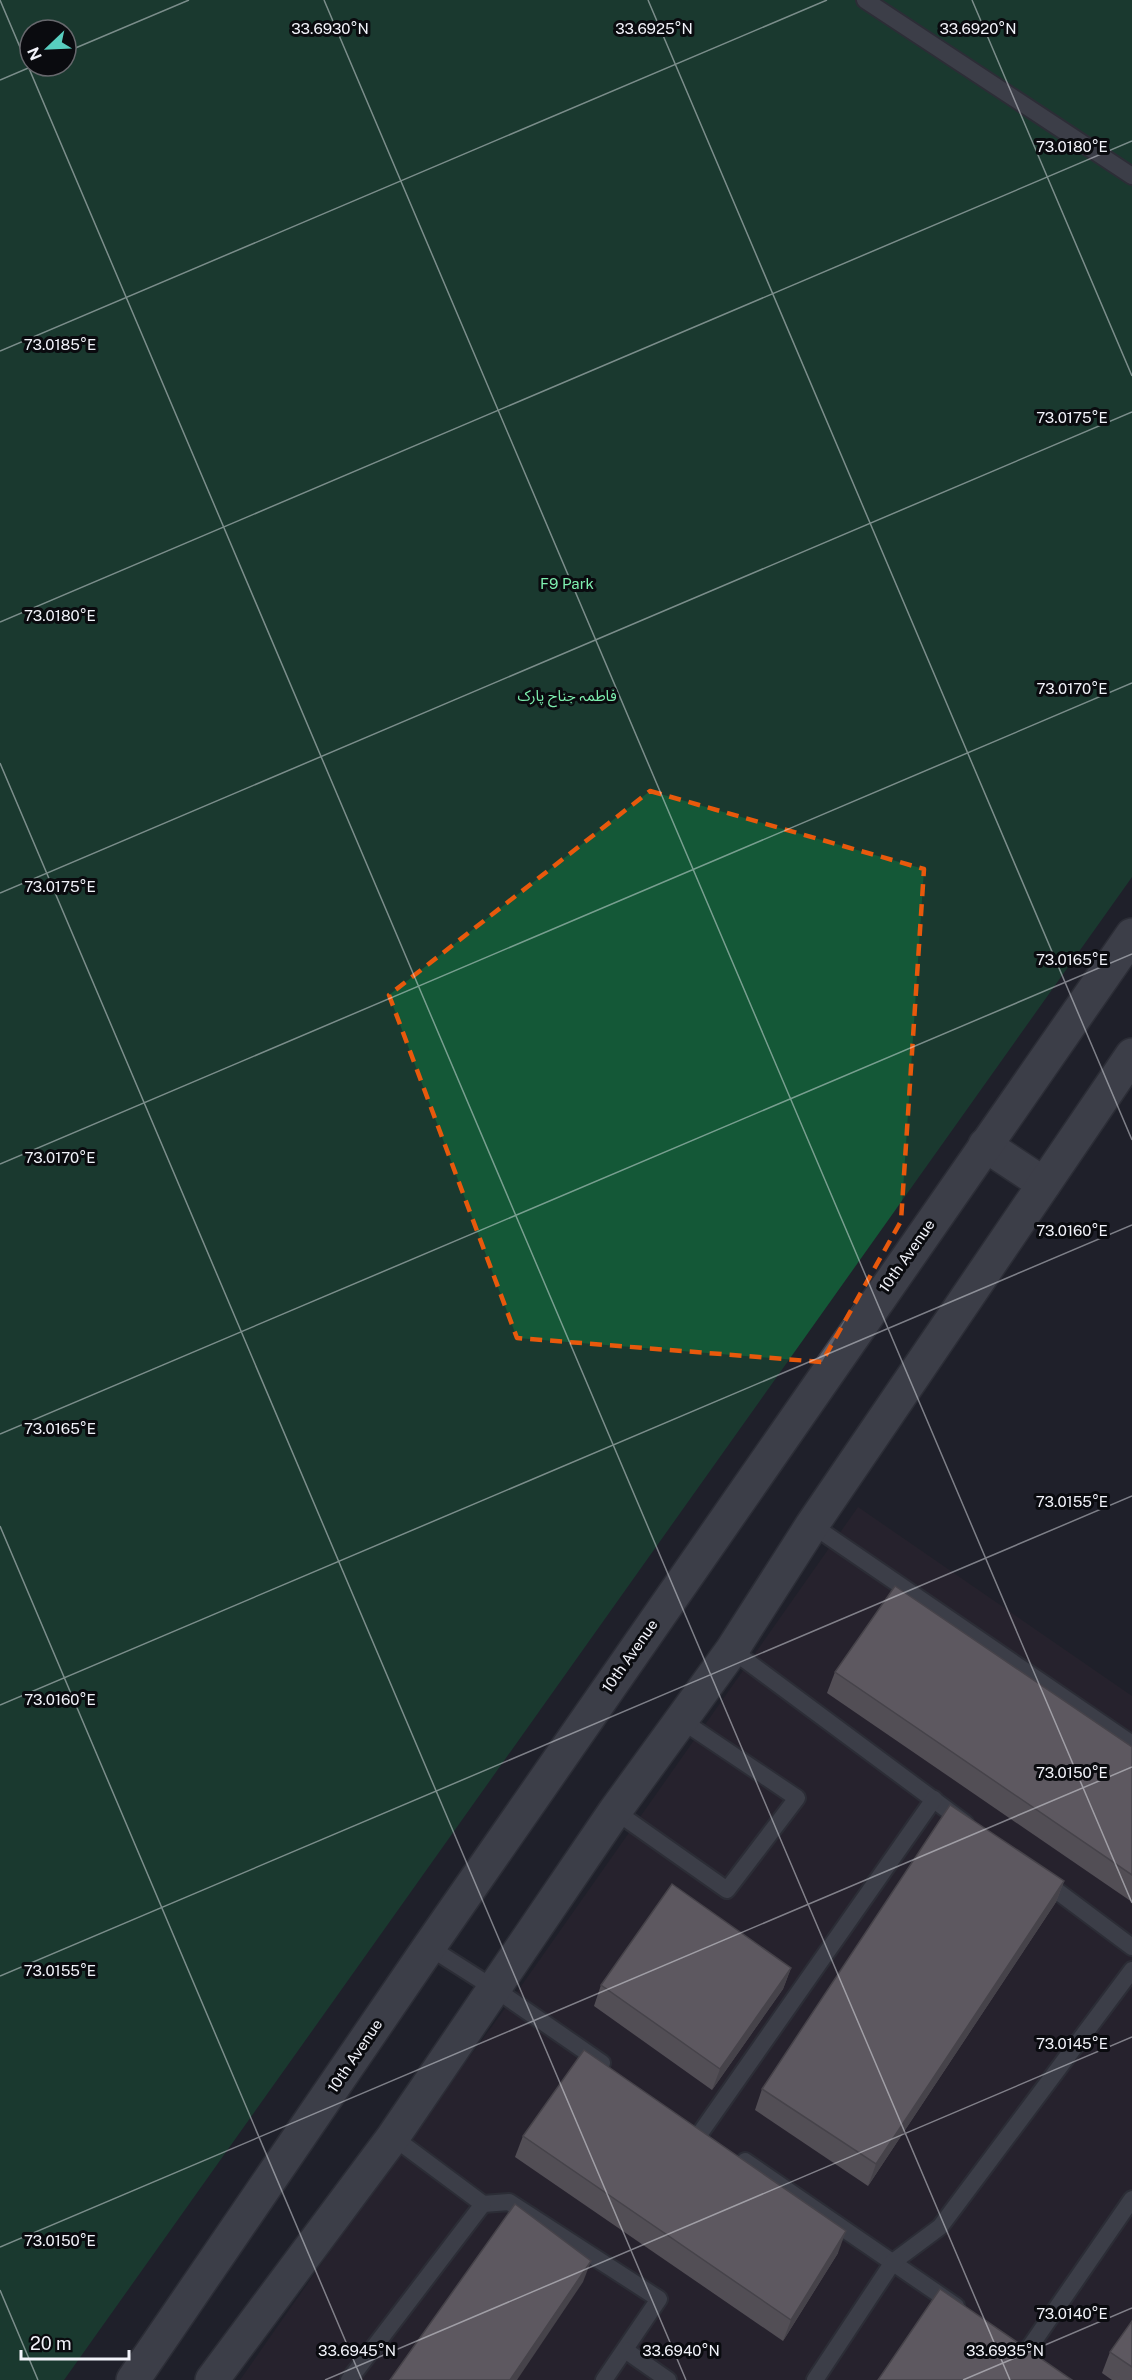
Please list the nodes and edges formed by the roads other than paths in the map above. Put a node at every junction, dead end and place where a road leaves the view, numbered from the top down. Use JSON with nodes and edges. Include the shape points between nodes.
{"nodes":[{"id":1,"x":865,"y":0,"type":"edge"},
{"id":2,"x":1132,"y":176,"type":"edge"},
{"id":3,"x":1132,"y":935,"type":"edge"},
{"id":4,"x":1132,"y":1055,"type":"edge"},
{"id":5,"x":985,"y":1145,"type":"junction"},
{"id":6,"x":1044,"y":1184,"type":"junction"},
{"id":7,"x":812,"y":1525,"type":"junction"},
{"id":8,"x":732,"y":1650,"type":"junction"},
{"id":9,"x":681,"y":1720,"type":"junction"},
{"id":10,"x":1132,"y":1744,"type":"edge"},
{"id":11,"x":934,"y":1799,"type":"junction"},
{"id":12,"x":615,"y":1811,"type":"junction"},
{"id":13,"x":981,"y":1834,"type":"edge"},
{"id":14,"x":1028,"y":1869,"type":"edge"},
{"id":15,"x":429,"y":1947,"type":"junction"},
{"id":16,"x":1132,"y":1947,"type":"edge"},
{"id":17,"x":1132,"y":1970,"type":"edge"},
{"id":18,"x":495,"y":1989,"type":"junction"},
{"id":19,"x":613,"y":2070,"type":"edge"},
{"id":20,"x":701,"y":2132,"type":"edge"},
{"id":21,"x":393,"y":2136,"type":"junction"},
{"id":22,"x":730,"y":2151,"type":"edge"},
{"id":23,"x":1132,"y":2199,"type":"edge"},
{"id":24,"x":483,"y":2204,"type":"junction"},
{"id":25,"x":893,"y":2262,"type":"junction"},
{"id":26,"x":969,"y":2314,"type":"edge"},
{"id":27,"x":625,"y":2350,"type":"junction"},
{"id":28,"x":1025,"y":2354,"type":"edge"},
{"id":29,"x":133,"y":2380,"type":"edge"},
{"id":30,"x":212,"y":2380,"type":"edge"},
{"id":31,"x":349,"y":2380,"type":"edge"},
{"id":32,"x":604,"y":2380,"type":"edge"},
{"id":33,"x":668,"y":2380,"type":"edge"},
{"id":34,"x":815,"y":2380,"type":"edge"}],
"edges":[{"from":1,"to":2,"type":"lane"},
{"from":3,"to":5,"type":"main road","name":"10th Avenue"},
{"from":4,"to":6,"type":"main road"},
{"from":5,"to":6,"type":"main road"},
{"from":5,"to":15,"type":"main road","name":"10th Avenue"},
{"from":6,"to":7,"type":"main road"},
{"from":7,"to":8,"type":"main road"},
{"from":7,"to":10,"type":"lane"},
{"from":8,"to":9,"type":"main road"},
{"from":8,"to":11,"type":"lane"},
{"from":9,"to":12,"type":"main road"},
{"from":9,"to":12,"type":"lane","via":[[797,1798],[727,1890]]},
{"from":11,"to":13,"type":"lane"},
{"from":11,"to":20,"type":"lane"},
{"from":12,"to":18,"type":"main road"},
{"from":14,"to":16,"type":"lane"},
{"from":15,"to":18,"type":"lane"},
{"from":15,"to":29,"type":"main road","name":"10th Avenue"},
{"from":17,"to":25,"type":"lane","via":[[940,2227]]},
{"from":18,"to":19,"type":"lane"},
{"from":18,"to":21,"type":"main road"},
{"from":21,"to":24,"type":"lane"},
{"from":21,"to":30,"type":"main road"},
{"from":22,"to":25,"type":"lane"},
{"from":23,"to":28,"type":"lane"},
{"from":24,"to":27,"type":"lane","via":[[509,2202],[658,2299]]},
{"from":24,"to":31,"type":"lane"},
{"from":25,"to":26,"type":"lane"},
{"from":25,"to":34,"type":"lane"},
{"from":27,"to":32,"type":"lane"},
{"from":27,"to":33,"type":"lane"}]}
